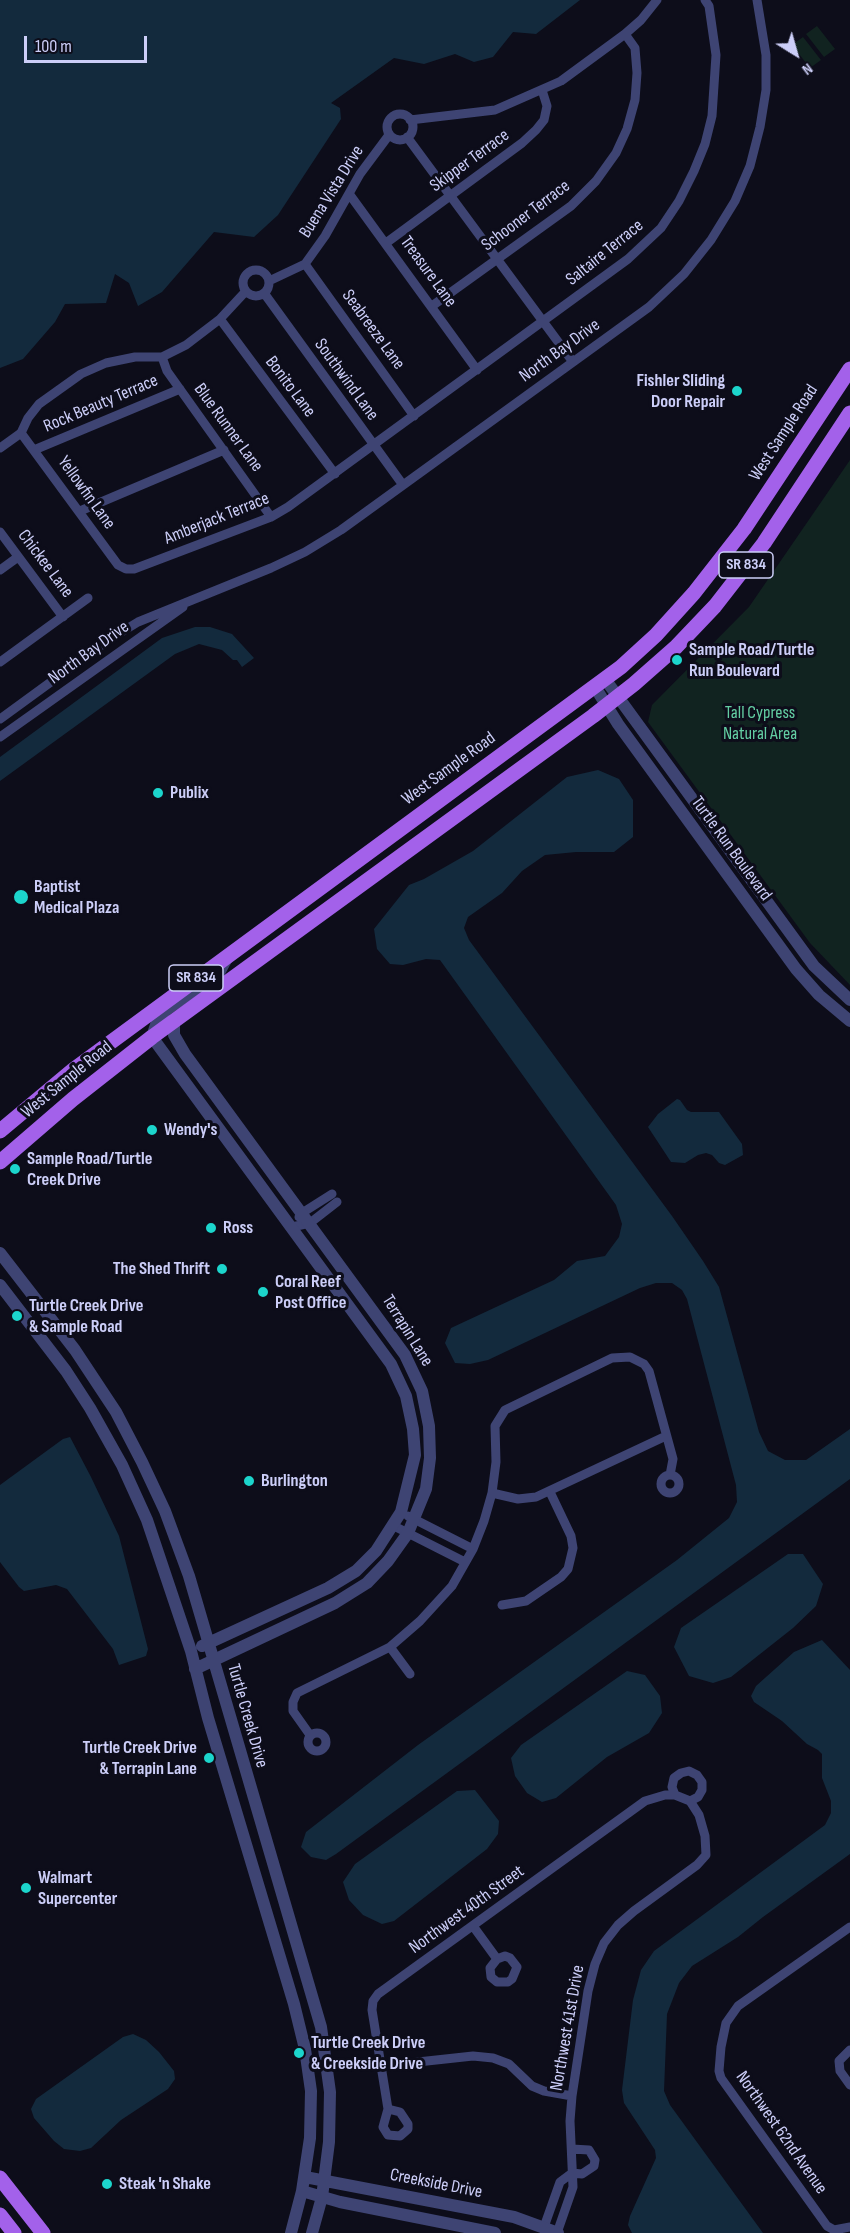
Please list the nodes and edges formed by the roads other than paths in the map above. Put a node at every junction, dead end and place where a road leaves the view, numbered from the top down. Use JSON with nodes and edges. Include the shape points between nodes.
{"nodes":[{"id":1,"x":657,"y":0,"type":"edge"},
{"id":2,"x":705,"y":0,"type":"edge"},
{"id":3,"x":757,"y":0,"type":"edge"},
{"id":4,"x":625,"y":34,"type":"junction"},
{"id":5,"x":542,"y":90,"type":"junction"},
{"id":6,"x":410,"y":120,"type":"junction"},
{"id":7,"x":390,"y":135,"type":"junction"},
{"id":8,"x":407,"y":137,"type":"junction"},
{"id":9,"x":350,"y":195,"type":"junction"},
{"id":10,"x":450,"y":196,"type":"junction"},
{"id":11,"x":386,"y":243,"type":"junction"},
{"id":12,"x":496,"y":259,"type":"junction"},
{"id":13,"x":305,"y":264,"type":"junction"},
{"id":14,"x":268,"y":281,"type":"junction"},
{"id":15,"x":246,"y":291,"type":"junction"},
{"id":16,"x":264,"y":293,"type":"junction"},
{"id":17,"x":432,"y":306,"type":"junction"},
{"id":18,"x":220,"y":319,"type":"junction"},
{"id":19,"x":543,"y":322,"type":"junction"},
{"id":20,"x":162,"y":357,"type":"junction"},
{"id":21,"x":573,"y":362,"type":"junction"},
{"id":22,"x":850,"y":369,"type":"edge"},
{"id":23,"x":477,"y":370,"type":"junction"},
{"id":24,"x":180,"y":389,"type":"junction"},
{"id":25,"x":850,"y":413,"type":"edge"},
{"id":26,"x":414,"y":416,"type":"junction"},
{"id":27,"x":21,"y":433,"type":"junction"},
{"id":28,"x":374,"y":446,"type":"junction"},
{"id":29,"x":0,"y":448,"type":"edge"},
{"id":30,"x":34,"y":450,"type":"junction"},
{"id":31,"x":224,"y":450,"type":"junction"},
{"id":32,"x":334,"y":474,"type":"junction"},
{"id":33,"x":403,"y":485,"type":"junction"},
{"id":34,"x":80,"y":511,"type":"junction"},
{"id":35,"x":271,"y":517,"type":"junction"},
{"id":36,"x":0,"y":532,"type":"edge"},
{"id":37,"x":18,"y":557,"type":"junction"},
{"id":38,"x":126,"y":569,"type":"joint"},
{"id":39,"x":0,"y":570,"type":"edge"},
{"id":40,"x":198,"y":597,"type":"junction"},
{"id":41,"x":88,"y":598,"type":"dead end"},
{"id":42,"x":63,"y":617,"type":"junction"},
{"id":43,"x":0,"y":662,"type":"edge"},
{"id":44,"x":600,"y":683,"type":"junction"},
{"id":45,"x":612,"y":701,"type":"junction"},
{"id":46,"x":0,"y":719,"type":"edge"},
{"id":47,"x":0,"y":738,"type":"edge"},
{"id":48,"x":363,"y":857,"type":"junction"},
{"id":49,"x":353,"y":891,"type":"junction"},
{"id":50,"x":229,"y":954,"type":"junction"},
{"id":51,"x":850,"y":1000,"type":"edge"},
{"id":52,"x":174,"y":1020,"type":"junction"},
{"id":53,"x":850,"y":1022,"type":"edge"},
{"id":54,"x":152,"y":1037,"type":"junction"},
{"id":55,"x":0,"y":1131,"type":"edge"},
{"id":56,"x":0,"y":1162,"type":"edge"},
{"id":57,"x":302,"y":1213,"type":"junction"},
{"id":58,"x":310,"y":1223,"type":"junction"},
{"id":59,"x":291,"y":1227,"type":"junction"},
{"id":60,"x":0,"y":1252,"type":"edge"},
{"id":61,"x":0,"y":1285,"type":"edge"},
{"id":62,"x":97,"y":1383,"type":"junction"},
{"id":63,"x":82,"y":1395,"type":"junction"},
{"id":64,"x":666,"y":1436,"type":"junction"},
{"id":65,"x":670,"y":1475,"type":"dead end"},
{"id":66,"x":492,"y":1492,"type":"junction"},
{"id":67,"x":550,"y":1492,"type":"junction"},
{"id":68,"x":141,"y":1506,"type":"junction"},
{"id":69,"x":165,"y":1511,"type":"junction"},
{"id":70,"x":401,"y":1512,"type":"junction"},
{"id":71,"x":415,"y":1519,"type":"junction"},
{"id":72,"x":394,"y":1526,"type":"junction"},
{"id":73,"x":408,"y":1533,"type":"junction"},
{"id":74,"x":473,"y":1549,"type":"junction"},
{"id":75,"x":465,"y":1562,"type":"junction"},
{"id":76,"x":336,"y":1584,"type":"junction"},
{"id":77,"x":502,"y":1605,"type":"dead end"},
{"id":78,"x":301,"y":1619,"type":"junction"},
{"id":79,"x":207,"y":1643,"type":"junction"},
{"id":80,"x":390,"y":1647,"type":"junction"},
{"id":81,"x":191,"y":1651,"type":"junction"},
{"id":82,"x":213,"y":1661,"type":"junction"},
{"id":83,"x":195,"y":1669,"type":"junction"},
{"id":84,"x":410,"y":1674,"type":"dead end"},
{"id":85,"x":310,"y":1735,"type":"dead end"},
{"id":86,"x":675,"y":1795,"type":"junction"},
{"id":87,"x":690,"y":1802,"type":"junction"},
{"id":88,"x":283,"y":1902,"type":"junction"},
{"id":89,"x":263,"y":1903,"type":"junction"},
{"id":90,"x":472,"y":1926,"type":"junction"},
{"id":91,"x":850,"y":1927,"type":"edge"},
{"id":92,"x":497,"y":1959,"type":"dead end"},
{"id":93,"x":850,"y":2050,"type":"edge"},
{"id":94,"x":381,"y":2066,"type":"junction"},
{"id":95,"x":850,"y":2085,"type":"edge"},
{"id":96,"x":572,"y":2096,"type":"junction"},
{"id":97,"x":388,"y":2109,"type":"dead end"},
{"id":98,"x":572,"y":2149,"type":"junction"},
{"id":99,"x":572,"y":2173,"type":"junction"},
{"id":100,"x":304,"y":2177,"type":"junction"},
{"id":101,"x":0,"y":2178,"type":"edge"},
{"id":102,"x":324,"y":2181,"type":"junction"},
{"id":103,"x":303,"y":2191,"type":"junction"},
{"id":104,"x":555,"y":2196,"type":"junction"},
{"id":105,"x":322,"y":2197,"type":"junction"},
{"id":106,"x":568,"y":2201,"type":"junction"},
{"id":107,"x":0,"y":2215,"type":"edge"},
{"id":108,"x":850,"y":2227,"type":"edge"},
{"id":109,"x":544,"y":2230,"type":"edge"},
{"id":110,"x":14,"y":2233,"type":"edge"},
{"id":111,"x":43,"y":2233,"type":"edge"},
{"id":112,"x":291,"y":2233,"type":"edge"},
{"id":113,"x":312,"y":2233,"type":"edge"},
{"id":114,"x":495,"y":2233,"type":"edge"},
{"id":115,"x":558,"y":2233,"type":"edge"}],
"edges":[{"from":1,"to":4,"type":"street"},
{"from":2,"to":19,"type":"street","name":"Saltaire Terrace","via":[[713,28],[716,86],[705,144],[679,201],[661,228],[628,259]]},
{"from":3,"to":21,"type":"street","name":"North Bay Drive","via":[[766,55],[766,90],[755,147],[735,201],[684,274],[649,307]]},
{"from":4,"to":5,"type":"street","via":[[561,81]]},
{"from":4,"to":12,"type":"street","name":"Schooner Terrace","via":[[635,48],[638,73],[635,100],[616,153],[596,181],[570,206]]},
{"from":5,"to":6,"type":"street","via":[[495,110]]},
{"from":5,"to":10,"type":"street","name":"Skipper Terrace","via":[[547,106],[544,120],[536,130]]},
{"from":6,"to":7,"type":"street","via":[[400,114],[392,117],[387,123]]},
{"from":6,"to":8,"type":"street","via":[[412,131]]},
{"from":7,"to":8,"type":"street","via":[[396,139]]},
{"from":7,"to":9,"type":"street","name":"Buena Vista Drive","via":[[360,174]]},
{"from":8,"to":10,"type":"street"},
{"from":9,"to":11,"type":"street","name":"Treasure Lane"},
{"from":9,"to":13,"type":"street","name":"Buena Vista Drive"},
{"from":10,"to":11,"type":"street","name":"Skipper Terrace"},
{"from":10,"to":12,"type":"street"},
{"from":11,"to":17,"type":"street","name":"Treasure Lane"},
{"from":12,"to":17,"type":"street","name":"Schooner Terrace"},
{"from":12,"to":19,"type":"street"},
{"from":13,"to":14,"type":"street","name":"Buena Vista Drive"},
{"from":13,"to":26,"type":"street","name":"Seabreeze Lane"},
{"from":14,"to":15,"type":"street","via":[[261,272],[253,271],[244,279]]},
{"from":14,"to":16,"type":"street"},
{"from":15,"to":16,"type":"street","via":[[252,295]]},
{"from":15,"to":18,"type":"street"},
{"from":16,"to":28,"type":"street","name":"Southwind Lane"},
{"from":17,"to":23,"type":"street","name":"Treasure Lane"},
{"from":18,"to":20,"type":"street","via":[[186,345]]},
{"from":18,"to":32,"type":"street","name":"Bonito Lane"},
{"from":19,"to":21,"type":"street"},
{"from":19,"to":23,"type":"street","name":"Saltaire Terrace"},
{"from":20,"to":24,"type":"street","name":"Blue Runner Lane"},
{"from":20,"to":27,"type":"street","via":[[106,363],[81,374],[39,404]]},
{"from":21,"to":33,"type":"street","name":"North Bay Drive"},
{"from":22,"to":44,"type":"main road","name":"West Sample Road","number":"SR 834","via":[[744,528],[694,593],[656,635]]},
{"from":23,"to":26,"type":"street","name":"Saltaire Terrace"},
{"from":24,"to":30,"type":"street","name":"Rock Beauty Terrace"},
{"from":24,"to":31,"type":"street","name":"Blue Runner Lane"},
{"from":25,"to":45,"type":"main road","name":"West Sample Road","number":"SR 834","via":[[764,543],[714,606],[676,647]]},
{"from":26,"to":28,"type":"street","name":"Saltaire Terrace"},
{"from":27,"to":29,"type":"street"},
{"from":27,"to":30,"type":"street","name":"Yellowfin Lane"},
{"from":28,"to":32,"type":"street","name":"Amberjack Terrace"},
{"from":28,"to":33,"type":"street","name":"Southwind Lane"},
{"from":30,"to":34,"type":"street","name":"Yellowfin Lane"},
{"from":31,"to":34,"type":"street"},
{"from":31,"to":35,"type":"street","name":"Blue Runner Lane"},
{"from":32,"to":35,"type":"street","name":"Amberjack Terrace"},
{"from":33,"to":40,"type":"street","name":"North Bay Drive","via":[[306,552]]},
{"from":34,"to":38,"type":"street","name":"Yellowfin Lane","via":[[118,565]]},
{"from":35,"to":38,"type":"street","name":"Amberjack Terrace"},
{"from":36,"to":37,"type":"street","name":"Chickee Lane"},
{"from":37,"to":39,"type":"street"},
{"from":37,"to":42,"type":"street","name":"Chickee Lane"},
{"from":40,"to":46,"type":"street","name":"North Bay Drive","via":[[138,622],[107,641]]},
{"from":40,"to":47,"type":"street","name":"North Bay Drive"},
{"from":41,"to":42,"type":"street"},
{"from":42,"to":43,"type":"street"},
{"from":44,"to":45,"type":"street","name":"Turtle Run Boulevard"},
{"from":44,"to":48,"type":"main road","name":"West Sample Road","number":"SR 834"},
{"from":45,"to":49,"type":"main road","name":"West Sample Road","number":"SR 834"},
{"from":45,"to":51,"type":"street","name":"Turtle Run Boulevard","via":[[814,966]]},
{"from":45,"to":53,"type":"street","name":"Turtle Run Boulevard","via":[[796,969]]},
{"from":48,"to":49,"type":"main road"},
{"from":48,"to":50,"type":"main road","name":"West Sample Road","number":"SR 834"},
{"from":49,"to":52,"type":"main road","name":"West Sample Road","number":"SR 834"},
{"from":50,"to":54,"type":"street","via":[[219,973],[166,1010]]},
{"from":50,"to":55,"type":"main road","name":"West Sample Road","number":"SR 834","via":[[72,1070]]},
{"from":52,"to":54,"type":"main road","name":"West Sample Road","number":"SR 834"},
{"from":52,"to":57,"type":"street","name":"Terrapin Lane","via":[[177,1042]]},
{"from":54,"to":56,"type":"main road","name":"West Sample Road","number":"SR 834"},
{"from":54,"to":59,"type":"street","name":"Terrapin Lane"},
{"from":57,"to":58,"type":"street","name":"Terrapin Lane"},
{"from":57,"to":58,"type":"street","via":[[334,1198]]},
{"from":57,"to":59,"type":"street"},
{"from":58,"to":59,"type":"street"},
{"from":58,"to":71,"type":"street","name":"Terrapin Lane","via":[[405,1355],[422,1391],[430,1458],[426,1489]]},
{"from":59,"to":70,"type":"street","name":"Terrapin Lane","via":[[391,1364],[406,1396],[415,1455]]},
{"from":60,"to":62,"type":"street","name":"Turtle Creek Drive"},
{"from":61,"to":63,"type":"street","name":"Turtle Creek Drive"},
{"from":62,"to":63,"type":"street"},
{"from":62,"to":69,"type":"street","name":"Turtle Creek Drive","via":[[135,1446]]},
{"from":63,"to":68,"type":"street","name":"Turtle Creek Drive"},
{"from":64,"to":65,"type":"street","via":[[673,1459]]},
{"from":64,"to":66,"type":"street","via":[[650,1371],[638,1361],[621,1356],[612,1358],[505,1410],[495,1426]]},
{"from":64,"to":67,"type":"street"},
{"from":66,"to":67,"type":"street","via":[[518,1499]]},
{"from":66,"to":74,"type":"street"},
{"from":67,"to":77,"type":"street","via":[[571,1536],[573,1548],[568,1569],[526,1601]]},
{"from":68,"to":69,"type":"street","via":[[154,1513]]},
{"from":68,"to":81,"type":"street","name":"Turtle Creek Drive"},
{"from":69,"to":79,"type":"street","name":"Turtle Creek Drive","via":[[189,1576]]},
{"from":70,"to":71,"type":"street"},
{"from":70,"to":72,"type":"street","name":"Terrapin Lane"},
{"from":71,"to":73,"type":"street","name":"Terrapin Lane"},
{"from":71,"to":74,"type":"street"},
{"from":72,"to":73,"type":"street"},
{"from":72,"to":76,"type":"street","name":"Terrapin Lane","via":[[376,1551]]},
{"from":73,"to":75,"type":"street"},
{"from":73,"to":78,"type":"street","name":"Terrapin Lane","via":[[366,1583]]},
{"from":74,"to":75,"type":"street"},
{"from":75,"to":80,"type":"street","via":[[437,1605]]},
{"from":76,"to":78,"type":"street","via":[[331,1598]]},
{"from":76,"to":79,"type":"street","name":"Terrapin Lane"},
{"from":78,"to":82,"type":"street","name":"Terrapin Lane"},
{"from":79,"to":81,"type":"street","name":"Terrapin Lane"},
{"from":79,"to":82,"type":"street","name":"Turtle Creek Drive"},
{"from":80,"to":84,"type":"street"},
{"from":80,"to":85,"type":"street","via":[[297,1693],[293,1711]]},
{"from":81,"to":83,"type":"street","name":"Turtle Creek Drive"},
{"from":82,"to":83,"type":"street","name":"Terrapin Lane"},
{"from":82,"to":88,"type":"street","name":"Turtle Creek Drive"},
{"from":83,"to":89,"type":"street","name":"Turtle Creek Drive"},
{"from":86,"to":87,"type":"street"},
{"from":86,"to":87,"type":"street","via":[[674,1778],[689,1771],[702,1782],[698,1797]]},
{"from":86,"to":90,"type":"street","name":"Northwest 40th Street","via":[[645,1801]]},
{"from":87,"to":96,"type":"street","name":"Northwest 41st Drive","via":[[699,1815],[706,1855],[634,1911],[604,1943],[588,1991]]},
{"from":88,"to":89,"type":"street"},
{"from":88,"to":102,"type":"street","name":"Turtle Creek Drive","via":[[321,2027],[327,2062],[329,2142]]},
{"from":89,"to":100,"type":"street","name":"Turtle Creek Drive","via":[[305,2049],[311,2091]]},
{"from":90,"to":92,"type":"street"},
{"from":90,"to":94,"type":"street","name":"Northwest 40th Street","via":[[373,2001]]},
{"from":91,"to":108,"type":"street","name":"Northwest 62nd Avenue","via":[[738,2007],[726,2023],[719,2070],[827,2226],[834,2230]]},
{"from":93,"to":95,"type":"street","via":[[839,2061],[840,2071]]},
{"from":94,"to":96,"type":"street","via":[[474,2055],[509,2064],[532,2086]]},
{"from":94,"to":97,"type":"street","name":"Northwest 40th Street"},
{"from":96,"to":98,"type":"street","name":"Northwest 41st Drive"},
{"from":98,"to":99,"type":"street","name":"Northwest 41st Drive"},
{"from":98,"to":99,"type":"street","via":[[589,2150],[595,2160],[590,2170]]},
{"from":99,"to":104,"type":"street","via":[[561,2182]]},
{"from":99,"to":106,"type":"street","name":"Northwest 41st Drive"},
{"from":100,"to":102,"type":"street","name":"Creekside Drive"},
{"from":100,"to":103,"type":"street","name":"Turtle Creek Drive"},
{"from":101,"to":111,"type":"main road"},
{"from":102,"to":105,"type":"street","name":"Turtle Creek Drive"},
{"from":102,"to":109,"type":"street","name":"Creekside Drive","via":[[514,2217]]},
{"from":103,"to":105,"type":"street","name":"Creekside Drive"},
{"from":103,"to":112,"type":"street","name":"Turtle Creek Drive"},
{"from":104,"to":106,"type":"street"},
{"from":104,"to":109,"type":"street"},
{"from":105,"to":113,"type":"street","name":"Turtle Creek Drive"},
{"from":105,"to":114,"type":"street","name":"Creekside Drive"},
{"from":106,"to":115,"type":"street","name":"Northwest 41st Drive"},
{"from":107,"to":110,"type":"main road"},
{"from":109,"to":115,"type":"street","name":"Creekside Drive"}]}
